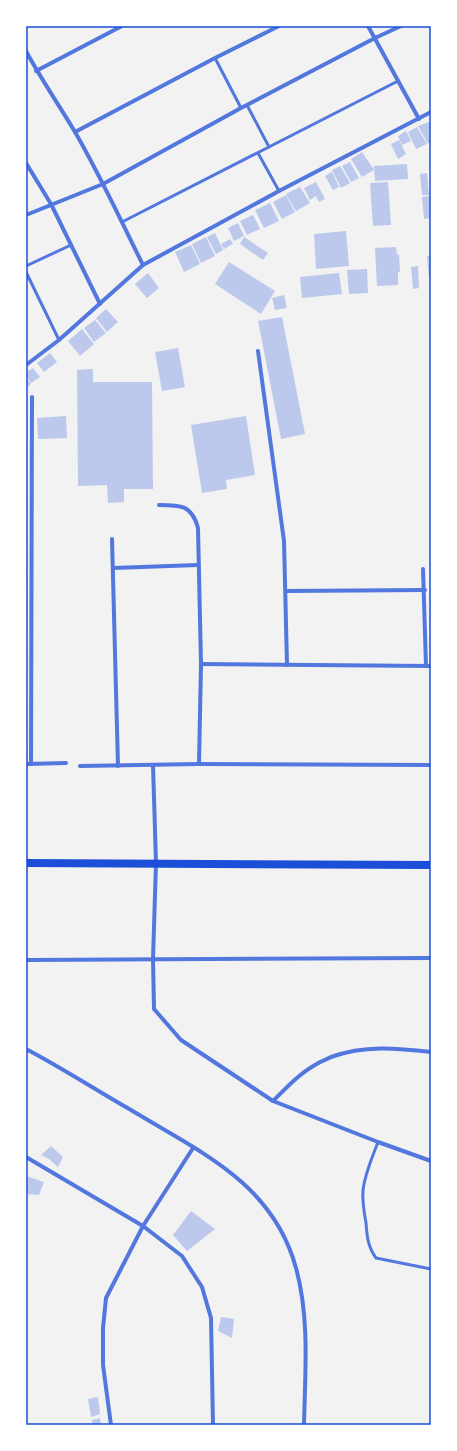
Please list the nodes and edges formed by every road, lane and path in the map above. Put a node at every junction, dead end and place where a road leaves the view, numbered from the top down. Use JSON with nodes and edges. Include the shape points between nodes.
{"nodes":[{"id":1,"x":122,"y":26,"type":"edge"},
{"id":2,"x":279,"y":26,"type":"edge"},
{"id":3,"x":368,"y":26,"type":"edge"},
{"id":4,"x":401,"y":26,"type":"edge"},
{"id":5,"x":375,"y":38,"type":"junction"},
{"id":6,"x":26,"y":52,"type":"edge"},
{"id":7,"x":215,"y":58,"type":"junction"},
{"id":8,"x":36,"y":71,"type":"junction"},
{"id":9,"x":398,"y":81,"type":"junction"},
{"id":10,"x":247,"y":105,"type":"junction"},
{"id":11,"x":241,"y":108,"type":"junction"},
{"id":12,"x":431,"y":112,"type":"edge"},
{"id":13,"x":419,"y":119,"type":"junction"},
{"id":14,"x":75,"y":132,"type":"junction"},
{"id":15,"x":269,"y":147,"type":"junction"},
{"id":16,"x":258,"y":153,"type":"junction"},
{"id":17,"x":27,"y":166,"type":"edge"},
{"id":18,"x":103,"y":184,"type":"junction"},
{"id":19,"x":279,"y":191,"type":"junction"},
{"id":20,"x":51,"y":204,"type":"junction"},
{"id":21,"x":26,"y":215,"type":"edge"},
{"id":22,"x":122,"y":222,"type":"junction"},
{"id":23,"x":71,"y":245,"type":"junction"},
{"id":24,"x":143,"y":265,"type":"junction"},
{"id":25,"x":26,"y":266,"type":"edge"},
{"id":26,"x":26,"y":272,"type":"edge"},
{"id":27,"x":100,"y":304,"type":"junction"},
{"id":28,"x":59,"y":340,"type":"junction"},
{"id":29,"x":258,"y":351,"type":"dead end"},
{"id":30,"x":26,"y":365,"type":"edge"},
{"id":31,"x":32,"y":397,"type":"dead end"},
{"id":32,"x":26,"y":495,"type":"edge"},
{"id":33,"x":32,"y":495,"type":"junction"},
{"id":34,"x":159,"y":505,"type":"dead end"},
{"id":35,"x":112,"y":539,"type":"dead end"},
{"id":36,"x":198,"y":565,"type":"junction"},
{"id":37,"x":113,"y":568,"type":"junction"},
{"id":38,"x":423,"y":569,"type":"dead end"},
{"id":39,"x":26,"y":584,"type":"edge"},
{"id":40,"x":31,"y":584,"type":"junction"},
{"id":41,"x":425,"y":590,"type":"junction"},
{"id":42,"x":286,"y":591,"type":"junction"},
{"id":43,"x":201,"y":664,"type":"junction"},
{"id":44,"x":287,"y":665,"type":"junction"},
{"id":45,"x":426,"y":666,"type":"junction"},
{"id":46,"x":431,"y":666,"type":"edge"},
{"id":47,"x":26,"y":671,"type":"edge"},
{"id":48,"x":31,"y":671,"type":"junction"},
{"id":49,"x":66,"y":763,"type":"dead end"},
{"id":50,"x":28,"y":764,"type":"edge"},
{"id":51,"x":199,"y":764,"type":"junction"},
{"id":52,"x":154,"y":765,"type":"junction"},
{"id":53,"x":431,"y":765,"type":"edge"},
{"id":54,"x":80,"y":766,"type":"dead end"},
{"id":55,"x":118,"y":766,"type":"junction"},
{"id":56,"x":26,"y":862,"type":"edge"},
{"id":57,"x":156,"y":863,"type":"junction"},
{"id":58,"x":431,"y":865,"type":"edge"},
{"id":59,"x":431,"y":958,"type":"edge"},
{"id":60,"x":153,"y":959,"type":"junction"},
{"id":61,"x":26,"y":960,"type":"edge"},
{"id":62,"x":26,"y":1049,"type":"edge"},
{"id":63,"x":431,"y":1052,"type":"edge"},
{"id":64,"x":274,"y":1101,"type":"junction"},
{"id":65,"x":378,"y":1142,"type":"junction"},
{"id":66,"x":194,"y":1148,"type":"junction"},
{"id":67,"x":26,"y":1158,"type":"edge"},
{"id":68,"x":431,"y":1161,"type":"edge"},
{"id":69,"x":143,"y":1226,"type":"junction"},
{"id":70,"x":431,"y":1269,"type":"edge"},
{"id":71,"x":111,"y":1425,"type":"edge"},
{"id":72,"x":212,"y":1425,"type":"edge"},
{"id":73,"x":304,"y":1425,"type":"edge"}],
"edges":[{"from":1,"to":8,"type":"street"},
{"from":2,"to":7,"type":"street"},
{"from":3,"to":5,"type":"street"},
{"from":4,"to":5,"type":"street"},
{"from":5,"to":9,"type":"street"},
{"from":5,"to":10,"type":"street"},
{"from":6,"to":8,"type":"street"},
{"from":7,"to":11,"type":"lane"},
{"from":7,"to":14,"type":"street"},
{"from":8,"to":14,"type":"street"},
{"from":9,"to":13,"type":"street"},
{"from":9,"to":15,"type":"lane"},
{"from":10,"to":11,"type":"street"},
{"from":10,"to":15,"type":"lane"},
{"from":11,"to":18,"type":"street"},
{"from":12,"to":13,"type":"street"},
{"from":13,"to":19,"type":"street"},
{"from":14,"to":18,"type":"street"},
{"from":15,"to":16,"type":"lane"},
{"from":16,"to":19,"type":"lane"},
{"from":16,"to":22,"type":"lane"},
{"from":17,"to":20,"type":"street"},
{"from":18,"to":20,"type":"street"},
{"from":18,"to":22,"type":"street"},
{"from":19,"to":24,"type":"street"},
{"from":20,"to":21,"type":"street"},
{"from":20,"to":23,"type":"street"},
{"from":22,"to":24,"type":"street"},
{"from":23,"to":25,"type":"lane"},
{"from":23,"to":27,"type":"street"},
{"from":24,"to":27,"type":"street"},
{"from":26,"to":28,"type":"lane"},
{"from":27,"to":28,"type":"street"},
{"from":28,"to":30,"type":"street"},
{"from":29,"to":42,"type":"street","via":[[284,541]]},
{"from":31,"to":33,"type":"street"},
{"from":32,"to":33,"type":"street"},
{"from":33,"to":40,"type":"street"},
{"from":34,"to":36,"type":"street","via":[[183,507],[196,518]]},
{"from":35,"to":37,"type":"street"},
{"from":36,"to":37,"type":"street"},
{"from":36,"to":43,"type":"street"},
{"from":37,"to":55,"type":"street"},
{"from":38,"to":41,"type":"street"},
{"from":39,"to":40,"type":"street"},
{"from":40,"to":48,"type":"street"},
{"from":41,"to":42,"type":"street"},
{"from":41,"to":45,"type":"street"},
{"from":42,"to":44,"type":"street"},
{"from":43,"to":44,"type":"street"},
{"from":43,"to":51,"type":"street"},
{"from":44,"to":45,"type":"street"},
{"from":45,"to":46,"type":"street"},
{"from":47,"to":48,"type":"street"},
{"from":48,"to":50,"type":"street"},
{"from":49,"to":50,"type":"street"},
{"from":51,"to":52,"type":"street"},
{"from":51,"to":53,"type":"street"},
{"from":52,"to":55,"type":"street"},
{"from":52,"to":57,"type":"street"},
{"from":54,"to":55,"type":"street"},
{"from":56,"to":57,"type":"main road"},
{"from":57,"to":58,"type":"main road"},
{"from":57,"to":60,"type":"street"},
{"from":59,"to":60,"type":"street"},
{"from":60,"to":61,"type":"street"},
{"from":60,"to":64,"type":"street","via":[[154,1009],[181,1040]]},
{"from":62,"to":66,"type":"street"},
{"from":63,"to":64,"type":"street","via":[[376,1048],[338,1055],[302,1073]]},
{"from":64,"to":65,"type":"street"},
{"from":65,"to":68,"type":"street"},
{"from":65,"to":70,"type":"lane","via":[[368,1170],[363,1202],[371,1251],[376,1258]]},
{"from":66,"to":69,"type":"street"},
{"from":66,"to":73,"type":"street","via":[[221,1164],[258,1197],[282,1232],[289,1248],[296,1267],[305,1324]]},
{"from":67,"to":69,"type":"street"},
{"from":69,"to":71,"type":"street","via":[[106,1298],[103,1365]]},
{"from":69,"to":72,"type":"street","via":[[182,1256],[202,1287],[211,1318]]}]}
